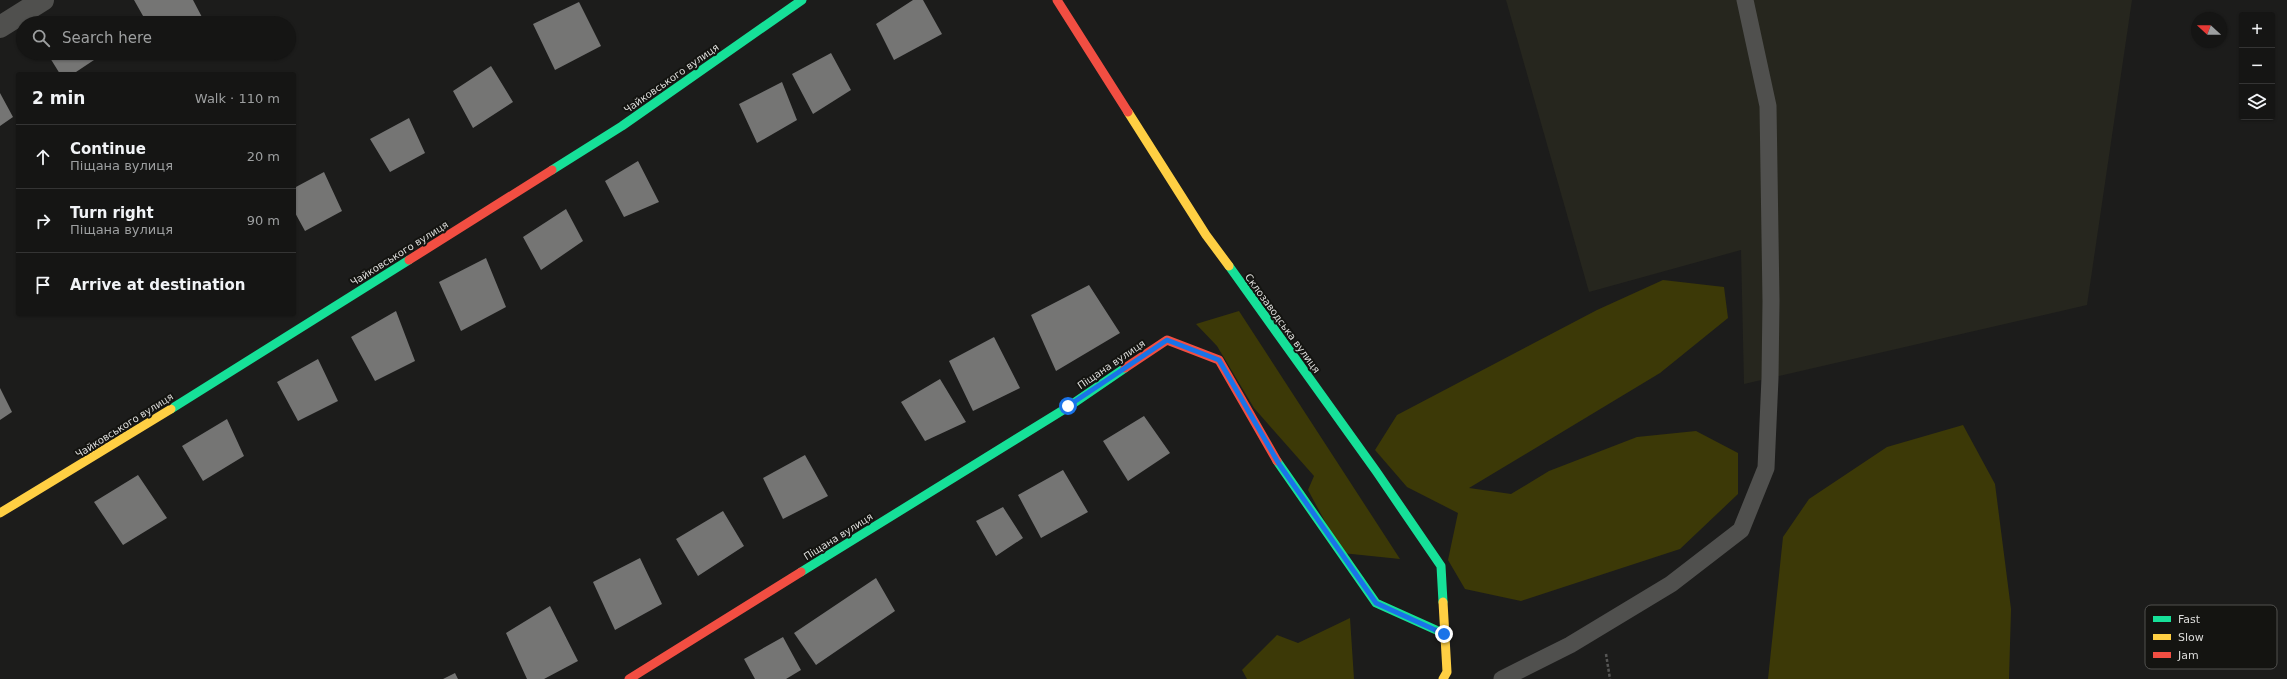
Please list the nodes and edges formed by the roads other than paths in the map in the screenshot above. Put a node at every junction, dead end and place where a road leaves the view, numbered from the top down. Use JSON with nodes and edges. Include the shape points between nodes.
{"nodes":[{"id":1,"x":43,"y":0,"type":"edge"},
{"id":2,"x":802,"y":0,"type":"edge"},
{"id":3,"x":1057,"y":0,"type":"edge"},
{"id":4,"x":1745,"y":0,"type":"edge"},
{"id":5,"x":18,"y":16,"type":"edge"},
{"id":6,"x":16,"y":17,"type":"edge"},
{"id":7,"x":0,"y":27,"type":"edge"},
{"id":8,"x":0,"y":513,"type":"edge"},
{"id":9,"x":1444,"y":634,"type":"junction"},
{"id":10,"x":1445,"y":675,"type":"edge"},
{"id":11,"x":629,"y":679,"type":"edge"},
{"id":12,"x":1502,"y":679,"type":"edge"}],
"edges":[{"from":1,"to":5,"type":"street"},
{"from":2,"to":8,"type":"street","name":"Чайковського вулиця","via":[[622,126]]},
{"from":3,"to":9,"type":"street","name":"Склозаводська вулиця","via":[[1206,235],[1376,471],[1440,566]]},
{"from":4,"to":12,"type":"lane","via":[[1768,106],[1771,309],[1766,468],[1741,530],[1671,584],[1570,645]]},
{"from":6,"to":7,"type":"street"},
{"from":9,"to":10,"type":"street","name":"Склозаводська вулиця"},
{"from":9,"to":11,"type":"street","name":"Піщана вулиця","via":[[1376,603],[1279,464],[1219,360],[1167,340],[1068,406]]}]}
